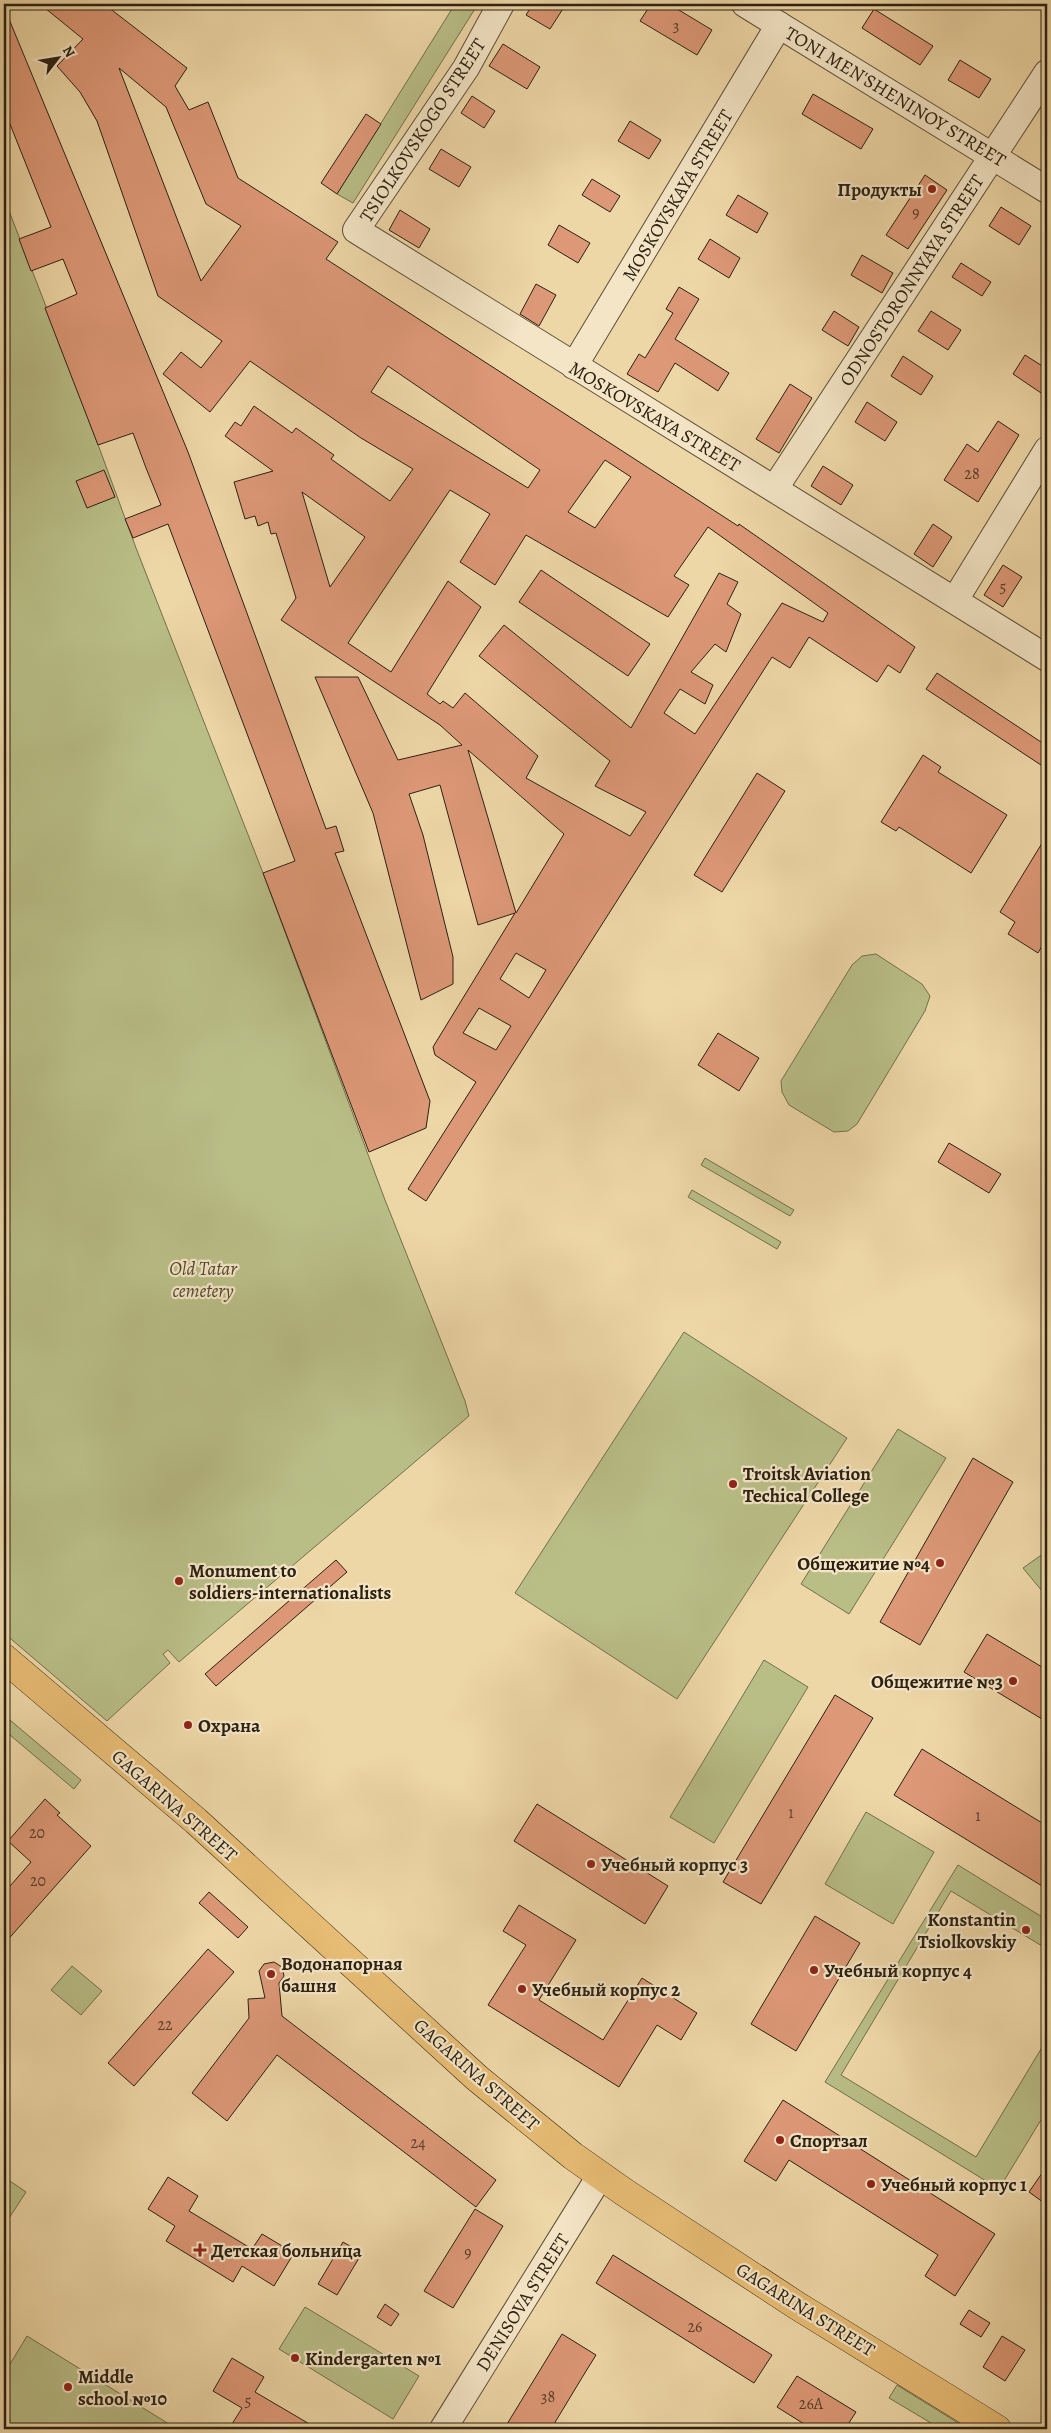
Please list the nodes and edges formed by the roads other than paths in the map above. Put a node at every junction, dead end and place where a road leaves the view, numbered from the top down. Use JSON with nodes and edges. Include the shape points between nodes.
{"nodes":[{"id":1,"x":501,"y":4,"type":"edge"},
{"id":2,"x":745,"y":4,"type":"edge"},
{"id":3,"x":779,"y":24,"type":"junction"},
{"id":4,"x":1047,"y":73,"type":"edge"},
{"id":5,"x":993,"y":155,"type":"junction"},
{"id":6,"x":1047,"y":190,"type":"edge"},
{"id":7,"x":356,"y":230,"type":"joint"},
{"id":8,"x":574,"y":366,"type":"junction"},
{"id":9,"x":1047,"y":450,"type":"edge"},
{"id":10,"x":776,"y":488,"type":"junction"},
{"id":11,"x":955,"y":600,"type":"junction"},
{"id":12,"x":1047,"y":658,"type":"edge"},
{"id":13,"x":4,"y":1658,"type":"edge"},
{"id":14,"x":600,"y":2176,"type":"junction"},
{"id":15,"x":443,"y":2429,"type":"edge"},
{"id":16,"x":997,"y":2429,"type":"edge"}],
"edges":[{"from":1,"to":7,"type":"street","name":"TSIOLKOVSKOGO STREET","via":[[466,68]]},
{"from":2,"to":3,"type":"street","name":"TONI MEN'SHENINOY STREET"},
{"from":3,"to":5,"type":"street","name":"TONI MEN'SHENINOY STREET"},
{"from":3,"to":8,"type":"street","name":"MOSKOVSKAYA STREET"},
{"from":4,"to":5,"type":"street","name":"ODNOSTORONNYAYA STREET"},
{"from":5,"to":6,"type":"street","name":"TONI MEN'SHENINOY STREET"},
{"from":5,"to":10,"type":"street","name":"ODNOSTORONNYAYA STREET"},
{"from":7,"to":8,"type":"street","name":"MOSKOVSKAYA STREET"},
{"from":8,"to":10,"type":"street","name":"MOSKOVSKAYA STREET"},
{"from":9,"to":11,"type":"street"},
{"from":10,"to":11,"type":"street","name":"MOSKOVSKAYA STREET"},
{"from":11,"to":12,"type":"street","name":"MOSKOVSKAYA STREET"},
{"from":13,"to":14,"type":"main road","name":"GAGARINA STREET","via":[[196,1822],[477,2078]]},
{"from":14,"to":15,"type":"street","name":"DENISOVA STREET"},
{"from":14,"to":16,"type":"main road","name":"GAGARINA STREET","via":[[796,2305]]}]}
